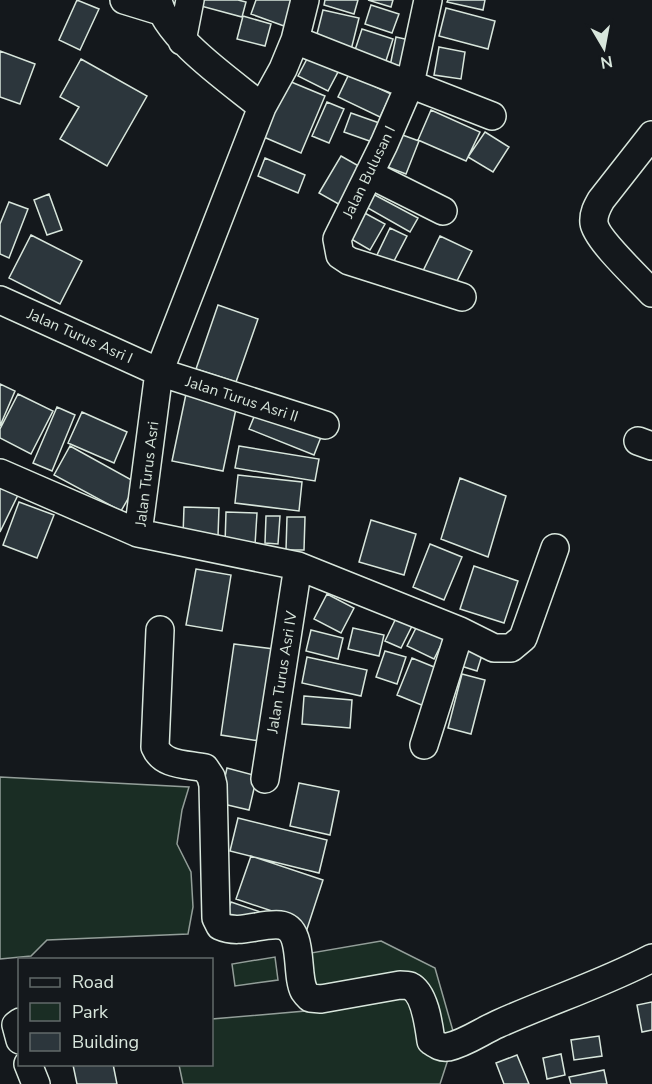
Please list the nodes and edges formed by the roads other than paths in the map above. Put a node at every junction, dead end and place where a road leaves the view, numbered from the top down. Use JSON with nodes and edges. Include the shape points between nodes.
{"nodes":[{"id":1,"x":124,"y":0,"type":"edge"},
{"id":2,"x":190,"y":0,"type":"edge"},
{"id":3,"x":305,"y":0,"type":"edge"},
{"id":4,"x":428,"y":0,"type":"edge"},
{"id":5,"x":159,"y":6,"type":"edge"},
{"id":6,"x":182,"y":40,"type":"junction"},
{"id":7,"x":295,"y":40,"type":"junction"},
{"id":8,"x":410,"y":84,"type":"junction"},
{"id":9,"x":262,"y":107,"type":"junction"},
{"id":10,"x":492,"y":116,"type":"dead end"},
{"id":11,"x":652,"y":135,"type":"edge"},
{"id":12,"x":369,"y":174,"type":"junction"},
{"id":13,"x":443,"y":211,"type":"dead end"},
{"id":14,"x":652,"y":293,"type":"edge"},
{"id":15,"x":462,"y":297,"type":"dead end"},
{"id":16,"x":0,"y":300,"type":"edge"},
{"id":17,"x":159,"y":372,"type":"junction"},
{"id":18,"x":325,"y":425,"type":"dead end"},
{"id":19,"x":0,"y":473,"type":"edge"},
{"id":20,"x":138,"y":533,"type":"junction"},
{"id":21,"x":555,"y":548,"type":"dead end"},
{"id":22,"x":298,"y":566,"type":"junction"},
{"id":23,"x":160,"y":630,"type":"dead end"},
{"id":24,"x":460,"y":632,"type":"junction"},
{"id":25,"x":424,"y":745,"type":"dead end"},
{"id":26,"x":265,"y":779,"type":"dead end"},
{"id":27,"x":652,"y":958,"type":"edge"},
{"id":28,"x":28,"y":1066,"type":"edge"},
{"id":29,"x":36,"y":1084,"type":"edge"}],
"edges":[{"from":1,"to":5,"type":"street"},
{"from":2,"to":6,"type":"street"},
{"from":3,"to":7,"type":"street"},
{"from":4,"to":8,"type":"street","name":"Jalan Bulusan I"},
{"from":5,"to":6,"type":"street"},
{"from":6,"to":9,"type":"street"},
{"from":7,"to":8,"type":"street"},
{"from":7,"to":9,"type":"street"},
{"from":8,"to":10,"type":"street"},
{"from":8,"to":12,"type":"street","name":"Jalan Bulusan I"},
{"from":9,"to":17,"type":"street","name":"Jalan Turus Asri"},
{"from":11,"to":14,"type":"street","via":[[601,200],[594,224]]},
{"from":12,"to":13,"type":"street"},
{"from":12,"to":15,"type":"street","name":"Jalan Bulusan I","via":[[337,239],[340,255]]},
{"from":16,"to":17,"type":"street","name":"Jalan Turus Asri I"},
{"from":17,"to":18,"type":"street","name":"Jalan Turus Asri II"},
{"from":17,"to":20,"type":"street","name":"Jalan Turus Asri"},
{"from":19,"to":20,"type":"street"},
{"from":20,"to":22,"type":"street","name":"Jalan Turus Asri"},
{"from":21,"to":24,"type":"street","name":"Jalan Turus Asri","via":[[523,638],[511,648],[494,648]]},
{"from":22,"to":24,"type":"street","name":"Jalan Turus Asri"},
{"from":22,"to":26,"type":"street","name":"Jalan Turus Asri IV"},
{"from":23,"to":27,"type":"street","via":[[155,747],[167,761],[205,768],[211,777],[216,918],[220,926],[230,931],[287,926],[294,932],[303,990],[310,998],[410,986],[422,1001],[431,1041],[447,1047]]},
{"from":24,"to":25,"type":"street"},
{"from":28,"to":29,"type":"street"}]}
